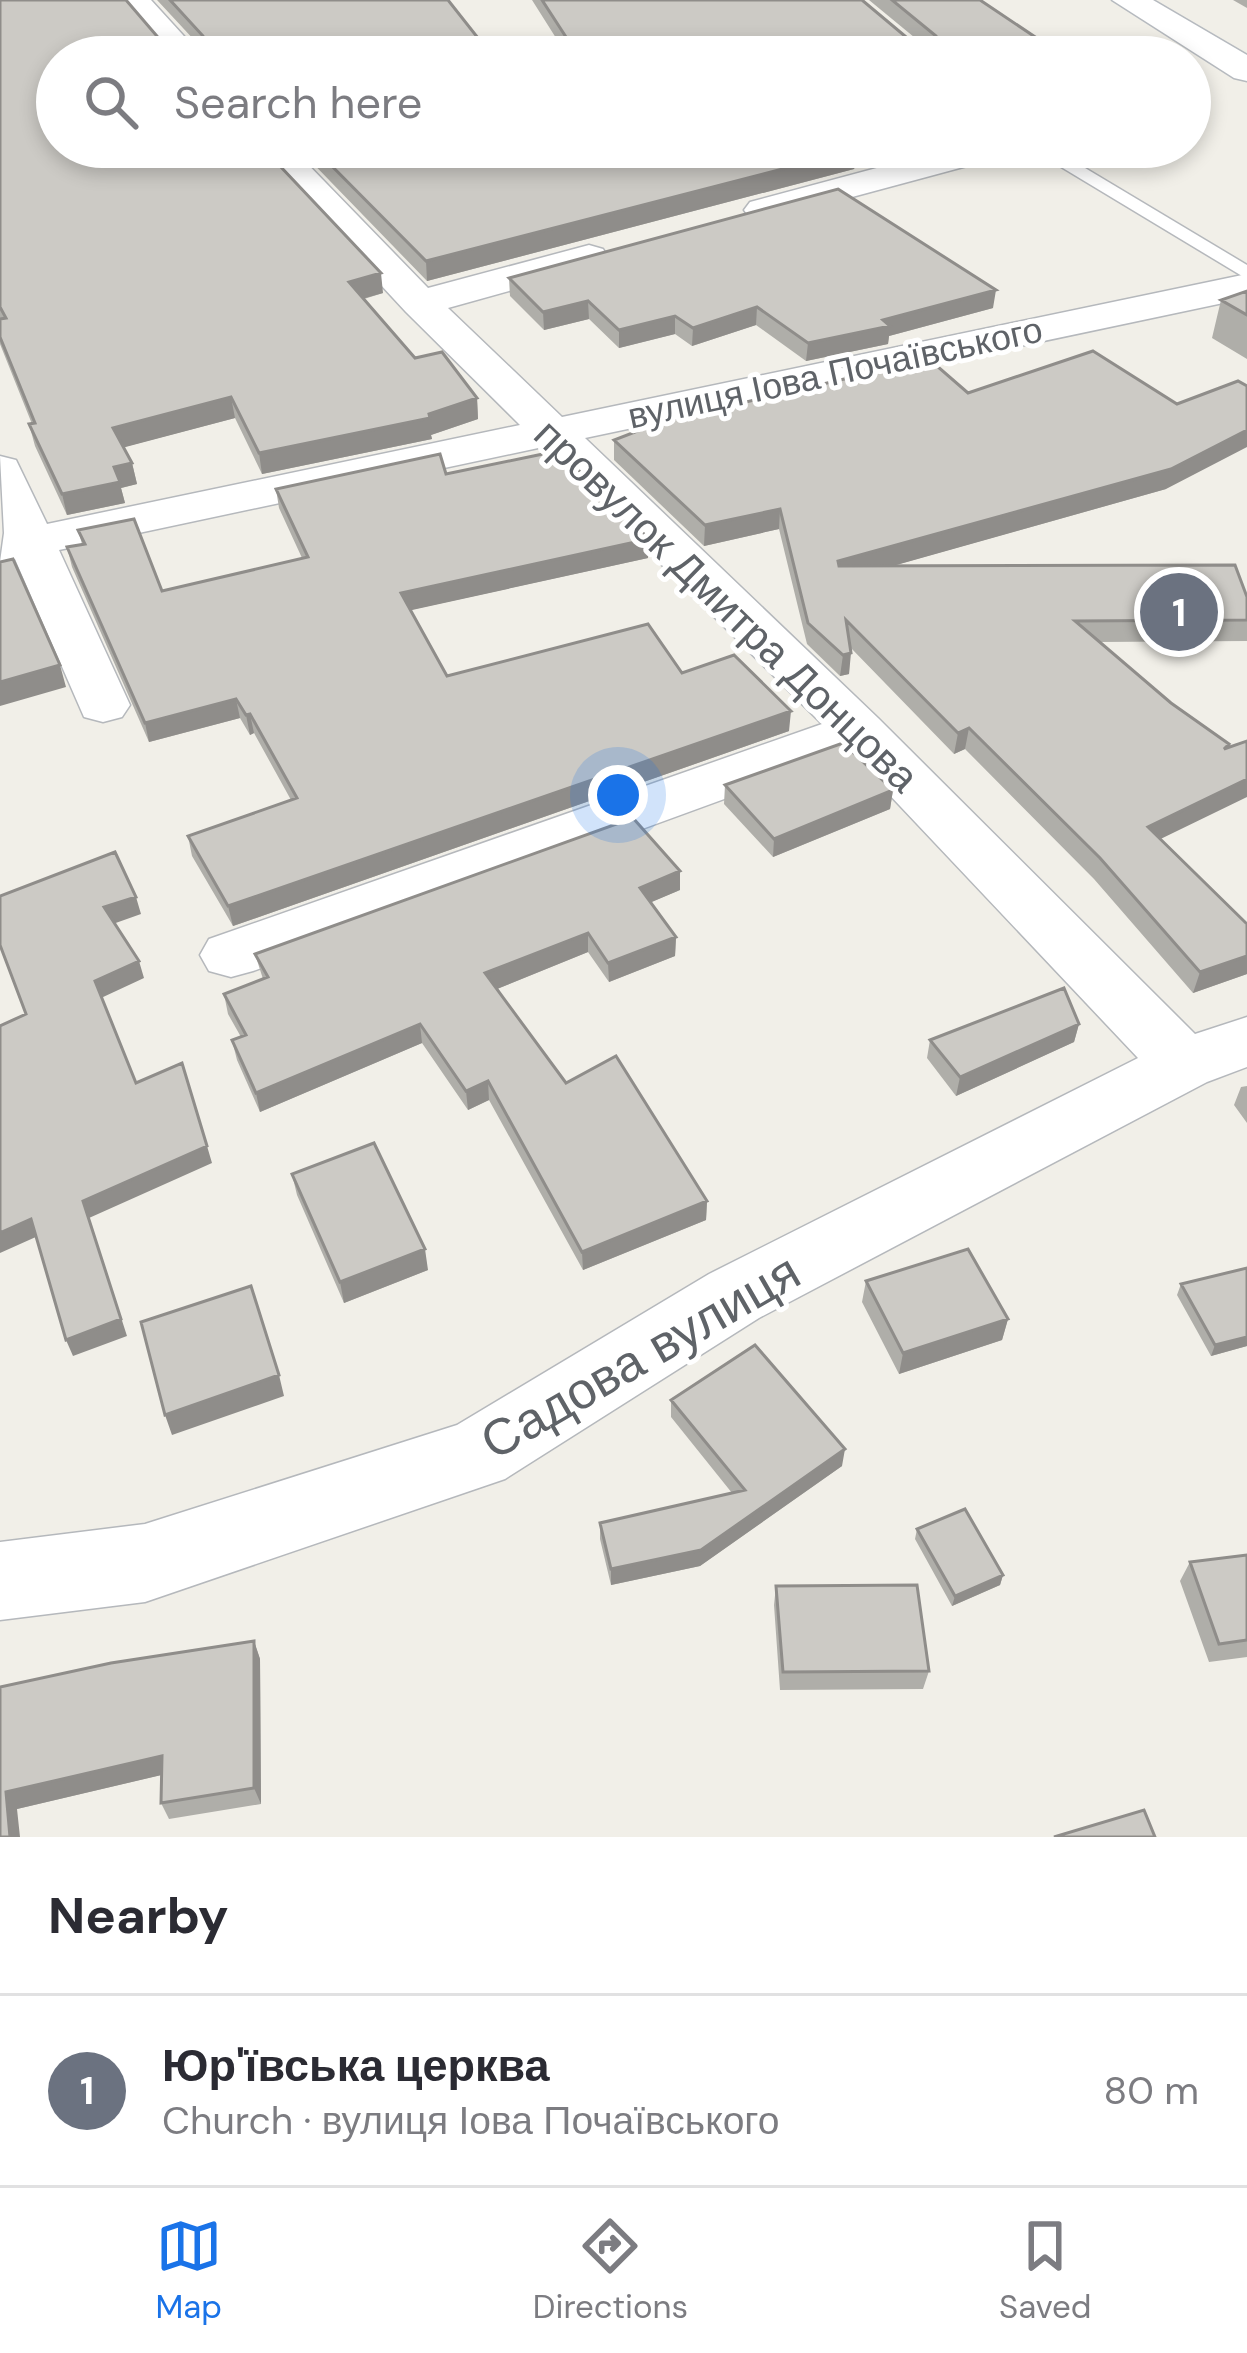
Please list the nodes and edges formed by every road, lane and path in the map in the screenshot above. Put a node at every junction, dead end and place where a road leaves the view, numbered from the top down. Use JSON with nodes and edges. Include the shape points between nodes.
{"nodes":[{"id":1,"x":134,"y":0,"type":"edge"},
{"id":2,"x":1129,"y":0,"type":"edge"},
{"id":3,"x":167,"y":36,"type":"edge"},
{"id":4,"x":1190,"y":36,"type":"edge"},
{"id":5,"x":1211,"y":49,"type":"edge"},
{"id":6,"x":1247,"y":70,"type":"edge"},
{"id":7,"x":304,"y":168,"type":"edge"},
{"id":8,"x":917,"y":168,"type":"edge"},
{"id":9,"x":1071,"y":168,"type":"edge"},
{"id":10,"x":718,"y":222,"type":"edge"},
{"id":11,"x":627,"y":247,"type":"edge"},
{"id":12,"x":1247,"y":273,"type":"edge"},
{"id":13,"x":1247,"y":286,"type":"edge"},
{"id":14,"x":420,"y":303,"type":"junction"},
{"id":15,"x":550,"y":432,"type":"junction"},
{"id":16,"x":0,"y":470,"type":"edge"},
{"id":17,"x":15,"y":544,"type":"edge"},
{"id":18,"x":103,"y":705,"type":"dead end"},
{"id":19,"x":859,"y":730,"type":"junction"},
{"id":20,"x":231,"y":955,"type":"dead end"},
{"id":21,"x":1215,"y":1053,"type":"edge"},
{"id":22,"x":0,"y":1580,"type":"edge"}],
"edges":[{"from":1,"to":3,"type":"street"},
{"from":2,"to":4,"type":"main road"},
{"from":5,"to":6,"type":"main road"},
{"from":7,"to":14,"type":"street","name":"провулок Дмитра Донцова"},
{"from":8,"to":10,"type":"street"},
{"from":9,"to":12,"type":"lane"},
{"from":11,"to":14,"type":"street"},
{"from":13,"to":15,"type":"street","name":"вулиця Іова Почаївського"},
{"from":14,"to":15,"type":"street","name":"провулок Дмитра Донцова"},
{"from":15,"to":17,"type":"street","name":"вулиця Іова Почаївського"},
{"from":15,"to":19,"type":"street","name":"провулок Дмитра Донцова"},
{"from":16,"to":17,"type":"street"},
{"from":17,"to":18,"type":"street"},
{"from":19,"to":20,"type":"street"},
{"from":19,"to":21,"type":"street","name":"провулок Дмитра Донцова"},
{"from":21,"to":22,"type":"street","name":"Садова вулиця","via":[[734,1296],[478,1454],[145,1563]]}]}
